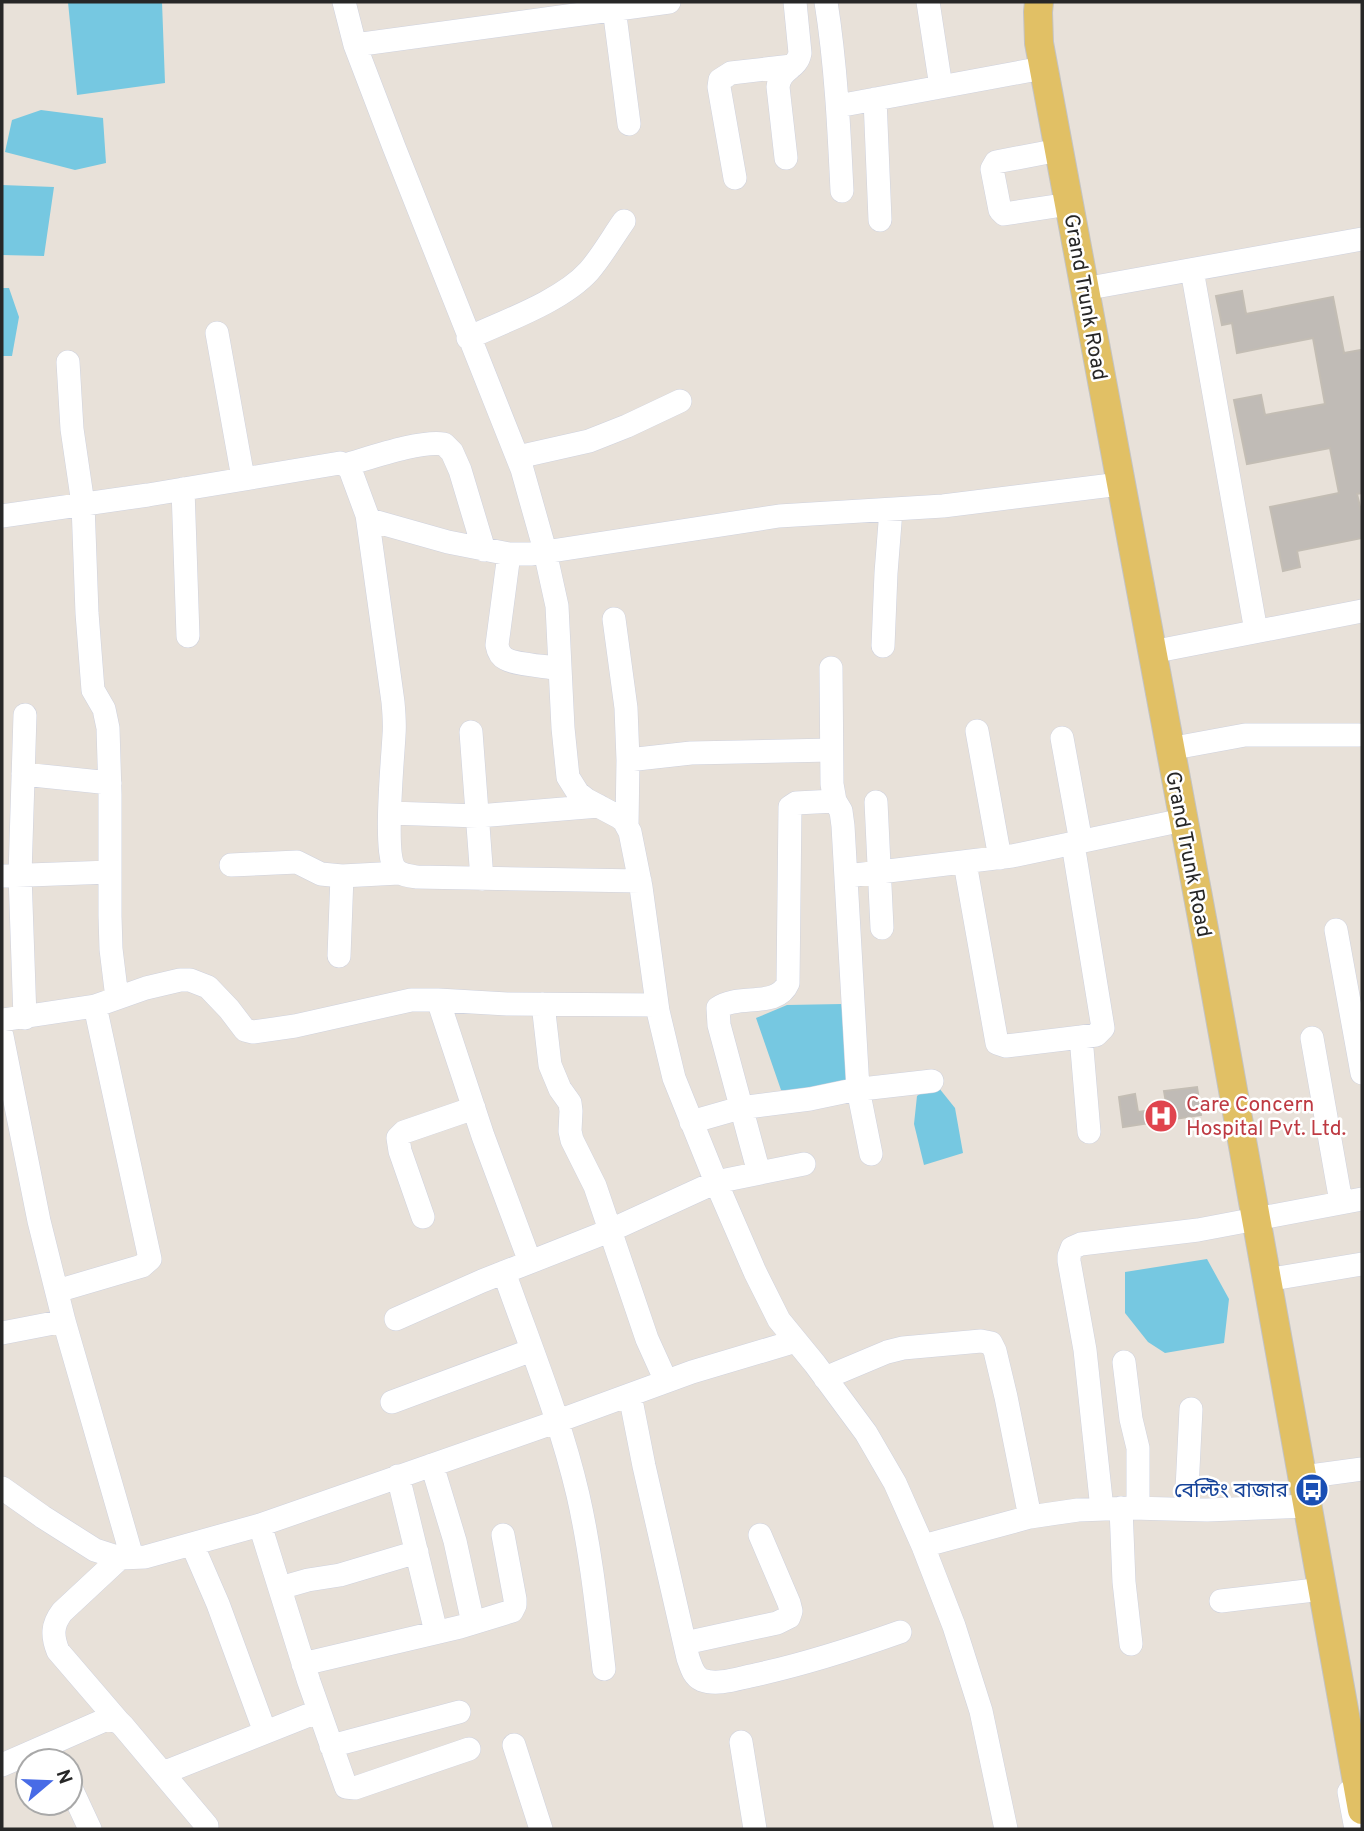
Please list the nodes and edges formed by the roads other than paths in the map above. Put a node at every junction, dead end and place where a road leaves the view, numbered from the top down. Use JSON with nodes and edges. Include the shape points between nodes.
{"nodes":[{"id":1,"x":344,"y":2,"type":"edge"},
{"id":2,"x":669,"y":2,"type":"edge"},
{"id":3,"x":795,"y":2,"type":"edge"},
{"id":4,"x":826,"y":2,"type":"edge"},
{"id":5,"x":929,"y":2,"type":"edge"},
{"id":6,"x":1028,"y":2,"type":"edge"},
{"id":7,"x":1039,"y":2,"type":"edge"},
{"id":8,"x":614,"y":8,"type":"junction"},
{"id":9,"x":355,"y":45,"type":"junction"},
{"id":10,"x":1041,"y":56,"type":"junction"},
{"id":11,"x":792,"y":66,"type":"junction"},
{"id":12,"x":941,"y":87,"type":"junction"},
{"id":13,"x":876,"y":99,"type":"junction"},
{"id":14,"x":838,"y":106,"type":"junction"},
{"id":15,"x":629,"y":124,"type":"dead end"},
{"id":16,"x":1059,"y":150,"type":"junction"},
{"id":17,"x":786,"y":158,"type":"dead end"},
{"id":18,"x":735,"y":178,"type":"dead end"},
{"id":19,"x":842,"y":191,"type":"dead end"},
{"id":20,"x":1069,"y":204,"type":"junction"},
{"id":21,"x":880,"y":220,"type":"dead end"},
{"id":22,"x":624,"y":221,"type":"dead end"},
{"id":23,"x":1362,"y":239,"type":"edge"},
{"id":24,"x":1192,"y":270,"type":"junction"},
{"id":25,"x":1084,"y":289,"type":"junction"},
{"id":26,"x":217,"y":333,"type":"dead end"},
{"id":27,"x":468,"y":338,"type":"junction"},
{"id":28,"x":68,"y":362,"type":"dead end"},
{"id":29,"x":680,"y":401,"type":"dead end"},
{"id":30,"x":518,"y":457,"type":"junction"},
{"id":31,"x":345,"y":465,"type":"junction"},
{"id":32,"x":243,"y":478,"type":"junction"},
{"id":33,"x":1120,"y":484,"type":"junction"},
{"id":34,"x":183,"y":489,"type":"junction"},
{"id":35,"x":83,"y":504,"type":"junction"},
{"id":36,"x":891,"y":510,"type":"junction"},
{"id":37,"x":367,"y":515,"type":"junction"},
{"id":38,"x":2,"y":516,"type":"edge"},
{"id":39,"x":484,"y":550,"type":"junction"},
{"id":40,"x":544,"y":553,"type":"junction"},
{"id":41,"x":509,"y":554,"type":"junction"},
{"id":42,"x":1362,"y":611,"type":"edge"},
{"id":43,"x":614,"y":619,"type":"dead end"},
{"id":44,"x":1256,"y":631,"type":"junction"},
{"id":45,"x":188,"y":636,"type":"dead end"},
{"id":46,"x":883,"y":646,"type":"dead end"},
{"id":47,"x":1152,"y":652,"type":"junction"},
{"id":48,"x":560,"y":668,"type":"junction"},
{"id":49,"x":831,"y":668,"type":"dead end"},
{"id":50,"x":25,"y":715,"type":"dead end"},
{"id":51,"x":977,"y":731,"type":"dead end"},
{"id":52,"x":471,"y":732,"type":"dead end"},
{"id":53,"x":1360,"y":735,"type":"dead end"},
{"id":54,"x":1062,"y":738,"type":"dead end"},
{"id":55,"x":1169,"y":749,"type":"junction"},
{"id":56,"x":831,"y":750,"type":"junction"},
{"id":57,"x":628,"y":760,"type":"junction"},
{"id":58,"x":23,"y":774,"type":"junction"},
{"id":59,"x":110,"y":783,"type":"junction"},
{"id":60,"x":835,"y":800,"type":"junction"},
{"id":61,"x":876,"y":802,"type":"dead end"},
{"id":62,"x":599,"y":806,"type":"junction"},
{"id":63,"x":390,"y":813,"type":"junction"},
{"id":64,"x":478,"y":816,"type":"junction"},
{"id":65,"x":1183,"y":820,"type":"junction"},
{"id":66,"x":627,"y":826,"type":"junction"},
{"id":67,"x":1077,"y":843,"type":"junction"},
{"id":68,"x":1000,"y":858,"type":"junction"},
{"id":69,"x":965,"y":863,"type":"junction"},
{"id":70,"x":231,"y":865,"type":"dead end"},
{"id":71,"x":110,"y":872,"type":"junction"},
{"id":72,"x":399,"y":873,"type":"junction"},
{"id":73,"x":880,"y":873,"type":"junction"},
{"id":74,"x":11,"y":876,"type":"edge"},
{"id":75,"x":342,"y":876,"type":"junction"},
{"id":76,"x":847,"y":876,"type":"junction"},
{"id":77,"x":482,"y":879,"type":"junction"},
{"id":78,"x":640,"y":881,"type":"junction"},
{"id":79,"x":882,"y":928,"type":"dead end"},
{"id":80,"x":1336,"y":930,"type":"dead end"},
{"id":81,"x":339,"y":956,"type":"dead end"},
{"id":82,"x":117,"y":998,"type":"junction"},
{"id":83,"x":438,"y":1000,"type":"junction"},
{"id":84,"x":543,"y":1004,"type":"junction"},
{"id":85,"x":657,"y":1004,"type":"junction"},
{"id":86,"x":95,"y":1006,"type":"junction"},
{"id":87,"x":25,"y":1018,"type":"junction"},
{"id":88,"x":2,"y":1020,"type":"edge"},
{"id":89,"x":2,"y":1036,"type":"edge"},
{"id":90,"x":1081,"y":1037,"type":"junction"},
{"id":91,"x":1312,"y":1038,"type":"dead end"},
{"id":92,"x":1362,"y":1073,"type":"edge"},
{"id":93,"x":932,"y":1081,"type":"dead end"},
{"id":94,"x":858,"y":1089,"type":"junction"},
{"id":95,"x":8,"y":1097,"type":"edge"},
{"id":96,"x":474,"y":1108,"type":"junction"},
{"id":97,"x":740,"y":1108,"type":"junction"},
{"id":98,"x":691,"y":1122,"type":"junction"},
{"id":99,"x":1089,"y":1132,"type":"dead end"},
{"id":100,"x":871,"y":1154,"type":"dead end"},
{"id":101,"x":804,"y":1164,"type":"dead end"},
{"id":102,"x":759,"y":1173,"type":"junction"},
{"id":103,"x":716,"y":1182,"type":"junction"},
{"id":104,"x":1351,"y":1200,"type":"edge"},
{"id":105,"x":423,"y":1217,"type":"dead end"},
{"id":106,"x":1255,"y":1219,"type":"junction"},
{"id":107,"x":610,"y":1231,"type":"junction"},
{"id":108,"x":530,"y":1262,"type":"junction"},
{"id":109,"x":1362,"y":1264,"type":"edge"},
{"id":110,"x":504,"y":1272,"type":"junction"},
{"id":111,"x":1266,"y":1280,"type":"junction"},
{"id":112,"x":57,"y":1292,"type":"junction"},
{"id":113,"x":396,"y":1319,"type":"dead end"},
{"id":114,"x":64,"y":1321,"type":"junction"},
{"id":115,"x":2,"y":1333,"type":"edge"},
{"id":116,"x":796,"y":1341,"type":"junction"},
{"id":117,"x":532,"y":1350,"type":"junction"},
{"id":118,"x":1124,"y":1362,"type":"dead end"},
{"id":119,"x":825,"y":1378,"type":"junction"},
{"id":120,"x":666,"y":1381,"type":"junction"},
{"id":121,"x":630,"y":1395,"type":"junction"},
{"id":122,"x":392,"y":1402,"type":"dead end"},
{"id":123,"x":1191,"y":1409,"type":"dead end"},
{"id":124,"x":558,"y":1422,"type":"junction"},
{"id":125,"x":432,"y":1465,"type":"junction"},
{"id":126,"x":1362,"y":1469,"type":"edge"},
{"id":127,"x":398,"y":1476,"type":"junction"},
{"id":128,"x":1303,"y":1477,"type":"junction"},
{"id":129,"x":2,"y":1488,"type":"edge"},
{"id":130,"x":1308,"y":1506,"type":"junction"},
{"id":131,"x":1121,"y":1508,"type":"junction"},
{"id":132,"x":1186,"y":1510,"type":"junction"},
{"id":133,"x":1030,"y":1517,"type":"junction"},
{"id":134,"x":260,"y":1525,"type":"junction"},
{"id":135,"x":503,"y":1535,"type":"dead end"},
{"id":136,"x":760,"y":1535,"type":"dead end"},
{"id":137,"x":192,"y":1544,"type":"junction"},
{"id":138,"x":923,"y":1546,"type":"junction"},
{"id":139,"x":416,"y":1552,"type":"junction"},
{"id":140,"x":126,"y":1558,"type":"junction"},
{"id":141,"x":280,"y":1588,"type":"junction"},
{"id":142,"x":1323,"y":1590,"type":"junction"},
{"id":143,"x":1221,"y":1601,"type":"dead end"},
{"id":144,"x":473,"y":1623,"type":"junction"},
{"id":145,"x":436,"y":1632,"type":"junction"},
{"id":146,"x":900,"y":1632,"type":"dead end"},
{"id":147,"x":685,"y":1643,"type":"junction"},
{"id":148,"x":1131,"y":1644,"type":"dead end"},
{"id":149,"x":303,"y":1664,"type":"junction"},
{"id":150,"x":604,"y":1668,"type":"dead end"},
{"id":151,"x":1341,"y":1693,"type":"junction"},
{"id":152,"x":319,"y":1711,"type":"junction"},
{"id":153,"x":459,"y":1712,"type":"dead end"},
{"id":154,"x":118,"y":1722,"type":"junction"},
{"id":155,"x":265,"y":1732,"type":"junction"},
{"id":156,"x":1362,"y":1734,"type":"edge"},
{"id":157,"x":741,"y":1742,"type":"dead end"},
{"id":158,"x":514,"y":1745,"type":"dead end"},
{"id":159,"x":331,"y":1746,"type":"junction"},
{"id":160,"x":63,"y":1747,"type":"edge"},
{"id":161,"x":469,"y":1749,"type":"dead end"},
{"id":162,"x":163,"y":1773,"type":"junction"},
{"id":163,"x":1362,"y":1810,"type":"edge"},
{"id":164,"x":206,"y":1828,"type":"edge"},
{"id":165,"x":541,"y":1829,"type":"edge"},
{"id":166,"x":755,"y":1829,"type":"edge"},
{"id":167,"x":1006,"y":1829,"type":"edge"},
{"id":168,"x":1356,"y":1829,"type":"edge"}],
"edges":[{"from":1,"to":9,"type":"street"},
{"from":2,"to":8,"type":"street"},
{"from":3,"to":11,"type":"street","via":[[800,53]]},
{"from":4,"to":14,"type":"street"},
{"from":5,"to":12,"type":"street"},
{"from":6,"to":10,"type":"street"},
{"from":7,"to":10,"type":"main road","name":"Grand Trunk Road"},
{"from":8,"to":9,"type":"street"},
{"from":8,"to":15,"type":"street"},
{"from":9,"to":27,"type":"street"},
{"from":10,"to":12,"type":"street"},
{"from":10,"to":16,"type":"main road","name":"Grand Trunk Road"},
{"from":11,"to":17,"type":"street","via":[[782,74],[778,87]]},
{"from":11,"to":18,"type":"street","via":[[731,74],[720,80]]},
{"from":12,"to":13,"type":"street"},
{"from":13,"to":14,"type":"street"},
{"from":13,"to":21,"type":"street"},
{"from":14,"to":19,"type":"street"},
{"from":16,"to":20,"type":"main road","name":"Grand Trunk Road"},
{"from":16,"to":20,"type":"street","via":[[996,162],[992,169],[1004,214]]},
{"from":20,"to":25,"type":"main road","name":"Grand Trunk Road"},
{"from":22,"to":27,"type":"street","via":[[577,282],[542,304]]},
{"from":23,"to":24,"type":"street"},
{"from":24,"to":25,"type":"street"},
{"from":24,"to":44,"type":"street"},
{"from":25,"to":33,"type":"main road","name":"Grand Trunk Road"},
{"from":26,"to":32,"type":"street"},
{"from":27,"to":30,"type":"street"},
{"from":28,"to":35,"type":"street"},
{"from":29,"to":30,"type":"street","via":[[589,441]]},
{"from":30,"to":40,"type":"street"},
{"from":31,"to":32,"type":"street"},
{"from":31,"to":37,"type":"street"},
{"from":31,"to":39,"type":"street","via":[[443,444],[460,470]]},
{"from":32,"to":34,"type":"street"},
{"from":33,"to":36,"type":"street"},
{"from":33,"to":47,"type":"main road","name":"Grand Trunk Road"},
{"from":34,"to":35,"type":"street"},
{"from":34,"to":45,"type":"street"},
{"from":35,"to":38,"type":"street"},
{"from":35,"to":59,"type":"street","via":[[93,690],[106,716]]},
{"from":36,"to":40,"type":"street","via":[[779,516]]},
{"from":36,"to":46,"type":"street"},
{"from":37,"to":39,"type":"street","via":[[370,520]]},
{"from":37,"to":63,"type":"street","via":[[393,702]]},
{"from":39,"to":41,"type":"street"},
{"from":40,"to":41,"type":"street"},
{"from":40,"to":48,"type":"street","via":[[557,606]]},
{"from":41,"to":48,"type":"street","via":[[498,653],[505,659]]},
{"from":42,"to":44,"type":"street"},
{"from":43,"to":57,"type":"street"},
{"from":44,"to":47,"type":"street"},
{"from":47,"to":55,"type":"main road","name":"Grand Trunk Road"},
{"from":48,"to":62,"type":"street","via":[[568,777],[578,793]]},
{"from":49,"to":56,"type":"street"},
{"from":50,"to":58,"type":"street"},
{"from":51,"to":68,"type":"street"},
{"from":52,"to":64,"type":"street"},
{"from":53,"to":55,"type":"street","via":[[1245,735]]},
{"from":54,"to":67,"type":"street"},
{"from":55,"to":65,"type":"main road","name":"Grand Trunk Road"},
{"from":56,"to":57,"type":"street","via":[[691,753]]},
{"from":56,"to":60,"type":"street"},
{"from":57,"to":66,"type":"street"},
{"from":58,"to":59,"type":"street"},
{"from":58,"to":74,"type":"street"},
{"from":59,"to":71,"type":"street"},
{"from":60,"to":76,"type":"street","via":[[841,811]]},
{"from":60,"to":97,"type":"street","via":[[790,807],[788,983],[784,991],[775,997],[730,1002],[718,1009]]},
{"from":61,"to":73,"type":"street"},
{"from":62,"to":64,"type":"street"},
{"from":62,"to":66,"type":"street"},
{"from":63,"to":64,"type":"street"},
{"from":63,"to":72,"type":"street","via":[[393,864]]},
{"from":64,"to":77,"type":"street"},
{"from":65,"to":67,"type":"street"},
{"from":65,"to":106,"type":"main road","name":"Grand Trunk Road"},
{"from":66,"to":78,"type":"street"},
{"from":67,"to":68,"type":"street"},
{"from":67,"to":90,"type":"street","via":[[1103,1028],[1096,1035]]},
{"from":68,"to":69,"type":"street"},
{"from":69,"to":73,"type":"street"},
{"from":69,"to":90,"type":"street","via":[[997,1043],[1006,1046]]},
{"from":70,"to":75,"type":"street","via":[[297,862],[321,874]]},
{"from":71,"to":74,"type":"street"},
{"from":71,"to":82,"type":"street"},
{"from":72,"to":75,"type":"street"},
{"from":72,"to":77,"type":"street"},
{"from":73,"to":76,"type":"street"},
{"from":73,"to":79,"type":"street"},
{"from":74,"to":87,"type":"street"},
{"from":75,"to":81,"type":"street"},
{"from":76,"to":94,"type":"street"},
{"from":77,"to":78,"type":"street"},
{"from":78,"to":85,"type":"street"},
{"from":80,"to":92,"type":"street"},
{"from":82,"to":83,"type":"street","via":[[190,980],[208,987],[245,1030],[253,1032],[400,1002]]},
{"from":82,"to":86,"type":"street"},
{"from":83,"to":84,"type":"street"},
{"from":83,"to":96,"type":"street"},
{"from":84,"to":85,"type":"street"},
{"from":84,"to":107,"type":"street","via":[[550,1065],[570,1103],[572,1140]]},
{"from":85,"to":98,"type":"street","via":[[674,1078]]},
{"from":86,"to":87,"type":"street"},
{"from":86,"to":112,"type":"street","via":[[150,1259],[142,1266]]},
{"from":87,"to":88,"type":"street"},
{"from":89,"to":95,"type":"street"},
{"from":90,"to":99,"type":"street"},
{"from":91,"to":104,"type":"street"},
{"from":93,"to":94,"type":"street"},
{"from":94,"to":97,"type":"street"},
{"from":94,"to":100,"type":"street"},
{"from":95,"to":112,"type":"street"},
{"from":96,"to":105,"type":"street","via":[[398,1138]]},
{"from":96,"to":108,"type":"street"},
{"from":97,"to":98,"type":"street"},
{"from":97,"to":102,"type":"street"},
{"from":98,"to":103,"type":"street"},
{"from":101,"to":102,"type":"street"},
{"from":102,"to":103,"type":"street"},
{"from":103,"to":107,"type":"street"},
{"from":103,"to":116,"type":"street","via":[[779,1320]]},
{"from":104,"to":106,"type":"street"},
{"from":106,"to":111,"type":"main road","name":"Grand Trunk Road"},
{"from":106,"to":131,"type":"street","via":[[1072,1248],[1069,1261],[1085,1350]]},
{"from":107,"to":108,"type":"street"},
{"from":107,"to":120,"type":"street","via":[[646,1339]]},
{"from":108,"to":110,"type":"street"},
{"from":109,"to":111,"type":"street"},
{"from":110,"to":113,"type":"street"},
{"from":110,"to":117,"type":"street"},
{"from":111,"to":128,"type":"main road","name":"Grand Trunk Road"},
{"from":112,"to":114,"type":"street"},
{"from":114,"to":115,"type":"street"},
{"from":114,"to":140,"type":"street"},
{"from":116,"to":119,"type":"street"},
{"from":116,"to":120,"type":"street"},
{"from":117,"to":122,"type":"street"},
{"from":117,"to":124,"type":"street"},
{"from":118,"to":131,"type":"street","via":[[1138,1448]]},
{"from":119,"to":133,"type":"street","via":[[903,1348],[991,1343]]},
{"from":119,"to":138,"type":"street","via":[[866,1433]]},
{"from":120,"to":121,"type":"street"},
{"from":121,"to":124,"type":"street"},
{"from":121,"to":147,"type":"street"},
{"from":123,"to":132,"type":"street"},
{"from":124,"to":125,"type":"street"},
{"from":124,"to":150,"type":"street","via":[[582,1512]]},
{"from":125,"to":127,"type":"street"},
{"from":125,"to":144,"type":"street"},
{"from":126,"to":128,"type":"street"},
{"from":127,"to":134,"type":"street"},
{"from":127,"to":139,"type":"street"},
{"from":128,"to":130,"type":"main road","name":"Grand Trunk Road"},
{"from":129,"to":140,"type":"street","via":[[95,1550]]},
{"from":130,"to":132,"type":"street"},
{"from":130,"to":142,"type":"main road","name":"Grand Trunk Road"},
{"from":131,"to":132,"type":"street"},
{"from":131,"to":133,"type":"street"},
{"from":131,"to":148,"type":"street"},
{"from":133,"to":138,"type":"street"},
{"from":134,"to":137,"type":"street"},
{"from":134,"to":141,"type":"street"},
{"from":135,"to":144,"type":"street","via":[[514,1609]]},
{"from":136,"to":147,"type":"street","via":[[789,1602],[789,1617]]},
{"from":137,"to":140,"type":"street"},
{"from":137,"to":155,"type":"street"},
{"from":138,"to":167,"type":"street","via":[[981,1712]]},
{"from":139,"to":141,"type":"street"},
{"from":139,"to":145,"type":"street"},
{"from":140,"to":154,"type":"street","via":[[62,1612],[53,1630],[58,1651]]},
{"from":141,"to":149,"type":"street"},
{"from":142,"to":143,"type":"street"},
{"from":142,"to":151,"type":"main road","name":"Grand Trunk Road"},
{"from":144,"to":145,"type":"street"},
{"from":145,"to":149,"type":"street"},
{"from":146,"to":147,"type":"street","via":[[800,1665],[720,1681],[698,1678]]},
{"from":149,"to":152,"type":"street"},
{"from":151,"to":156,"type":"street"},
{"from":151,"to":163,"type":"main road","name":"Grand Trunk Road"},
{"from":151,"to":168,"type":"street","via":[[1333,1701]]},
{"from":152,"to":155,"type":"street"},
{"from":152,"to":159,"type":"street"},
{"from":153,"to":159,"type":"street"},
{"from":154,"to":160,"type":"street","via":[[107,1719]]},
{"from":154,"to":162,"type":"street"},
{"from":155,"to":162,"type":"street"},
{"from":157,"to":166,"type":"street"},
{"from":158,"to":165,"type":"street"},
{"from":159,"to":161,"type":"street","via":[[349,1788]]},
{"from":162,"to":164,"type":"street"}]}
